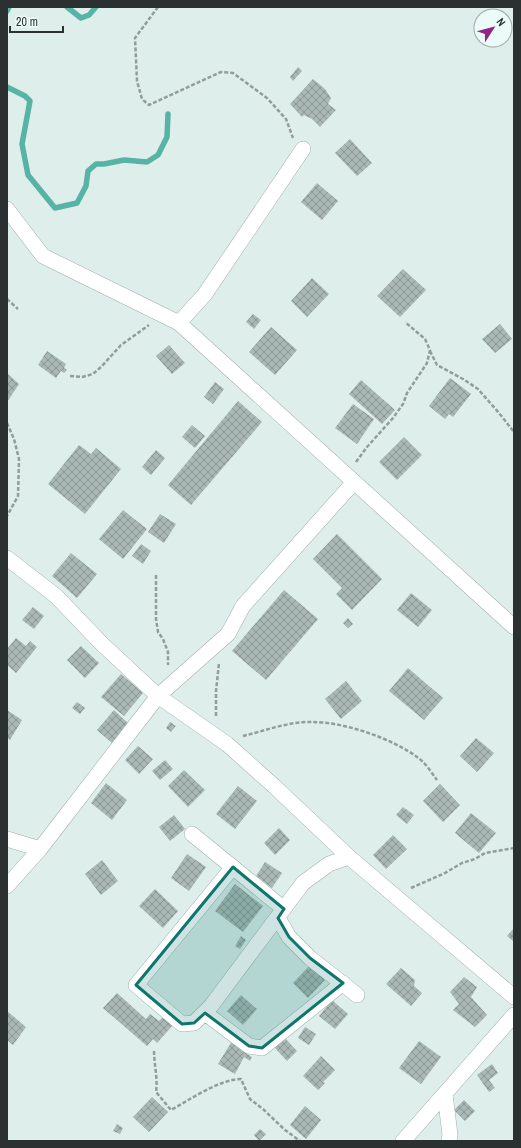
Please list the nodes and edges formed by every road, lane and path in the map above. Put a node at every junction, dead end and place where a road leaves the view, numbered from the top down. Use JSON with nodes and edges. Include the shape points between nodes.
{"nodes":[{"id":1,"x":158,"y":7,"type":"edge"},
{"id":2,"x":301,"y":152,"type":"joint"},
{"id":3,"x":7,"y":209,"type":"edge"},
{"id":4,"x":7,"y":299,"type":"edge"},
{"id":5,"x":18,"y":309,"type":"dead end"},
{"id":6,"x":174,"y":320,"type":"junction"},
{"id":7,"x":405,"y":322,"type":"dead end"},
{"id":8,"x":430,"y":350,"type":"junction"},
{"id":9,"x":70,"y":376,"type":"dead end"},
{"id":10,"x":7,"y":423,"type":"edge"},
{"id":11,"x":514,"y":432,"type":"edge"},
{"id":12,"x":351,"y":479,"type":"junction"},
{"id":13,"x":7,"y":516,"type":"edge"},
{"id":14,"x":7,"y":558,"type":"edge"},
{"id":15,"x":156,"y":575,"type":"dead end"},
{"id":16,"x":514,"y":627,"type":"edge"},
{"id":17,"x":220,"y":662,"type":"dead end"},
{"id":18,"x":162,"y":692,"type":"junction"},
{"id":19,"x":224,"y":742,"type":"junction"},
{"id":20,"x":437,"y":780,"type":"dead end"},
{"id":21,"x":192,"y":834,"type":"dead end"},
{"id":22,"x":7,"y":839,"type":"edge"},
{"id":23,"x":514,"y":848,"type":"edge"},
{"id":24,"x":40,"y":849,"type":"junction"},
{"id":25,"x":349,"y":857,"type":"junction"},
{"id":26,"x":233,"y":867,"type":"junction"},
{"id":27,"x":7,"y":886,"type":"edge"},
{"id":28,"x":391,"y":892,"type":"junction"},
{"id":29,"x":281,"y":913,"type":"junction"},
{"id":30,"x":342,"y":983,"type":"junction"},
{"id":31,"x":357,"y":995,"type":"dead end"},
{"id":32,"x":514,"y":996,"type":"edge"},
{"id":33,"x":205,"y":1013,"type":"junction"},
{"id":34,"x":514,"y":1015,"type":"edge"},
{"id":35,"x":154,"y":1051,"type":"dead end"},
{"id":36,"x":444,"y":1094,"type":"junction"},
{"id":37,"x":300,"y":1141,"type":"edge"},
{"id":38,"x":403,"y":1141,"type":"edge"},
{"id":39,"x":449,"y":1141,"type":"edge"}],
"edges":[{"from":1,"to":2,"type":"path","via":[[135,38],[137,81],[142,99],[149,105],[222,72],[233,73],[267,98],[286,119]]},
{"from":2,"to":6,"type":"street","via":[[205,294]]},
{"from":3,"to":6,"type":"street","via":[[43,256]]},
{"from":4,"to":5,"type":"path"},
{"from":6,"to":9,"type":"path","via":[[146,327],[121,345],[93,374],[82,377]]},
{"from":6,"to":12,"type":"street"},
{"from":7,"to":8,"type":"path","via":[[425,339]]},
{"from":8,"to":11,"type":"path","via":[[437,365],[478,390]]},
{"from":8,"to":12,"type":"path","via":[[427,363],[407,393],[403,404],[367,447],[356,463]]},
{"from":10,"to":13,"type":"path","via":[[19,459],[18,496]]},
{"from":12,"to":16,"type":"street"},
{"from":12,"to":18,"type":"street","via":[[243,606],[228,634]]},
{"from":14,"to":18,"type":"street","via":[[56,596],[102,644]]},
{"from":15,"to":18,"type":"path","via":[[158,632],[168,652],[168,668]]},
{"from":17,"to":19,"type":"path","via":[[216,690],[217,733]]},
{"from":18,"to":19,"type":"street"},
{"from":18,"to":24,"type":"street"},
{"from":19,"to":20,"type":"path","via":[[291,723],[329,724],[366,732],[390,741],[418,757]]},
{"from":19,"to":25,"type":"street"},
{"from":21,"to":26,"type":"street"},
{"from":22,"to":24,"type":"street"},
{"from":23,"to":28,"type":"path","via":[[485,853],[408,890]]},
{"from":24,"to":27,"type":"street"},
{"from":25,"to":28,"type":"street"},
{"from":25,"to":29,"type":"street","via":[[329,864],[304,883]]},
{"from":26,"to":29,"type":"street"},
{"from":26,"to":33,"type":"street","via":[[136,985],[182,1024],[194,1023]]},
{"from":28,"to":32,"type":"street"},
{"from":29,"to":30,"type":"street","via":[[289,937],[310,958]]},
{"from":29,"to":33,"type":"street"},
{"from":30,"to":31,"type":"street"},
{"from":30,"to":33,"type":"street","via":[[262,1048],[249,1046]]},
{"from":34,"to":36,"type":"street"},
{"from":35,"to":37,"type":"path","via":[[156,1092],[171,1110],[233,1079],[241,1079],[250,1099]]},
{"from":36,"to":38,"type":"street"},
{"from":36,"to":39,"type":"street"}]}
